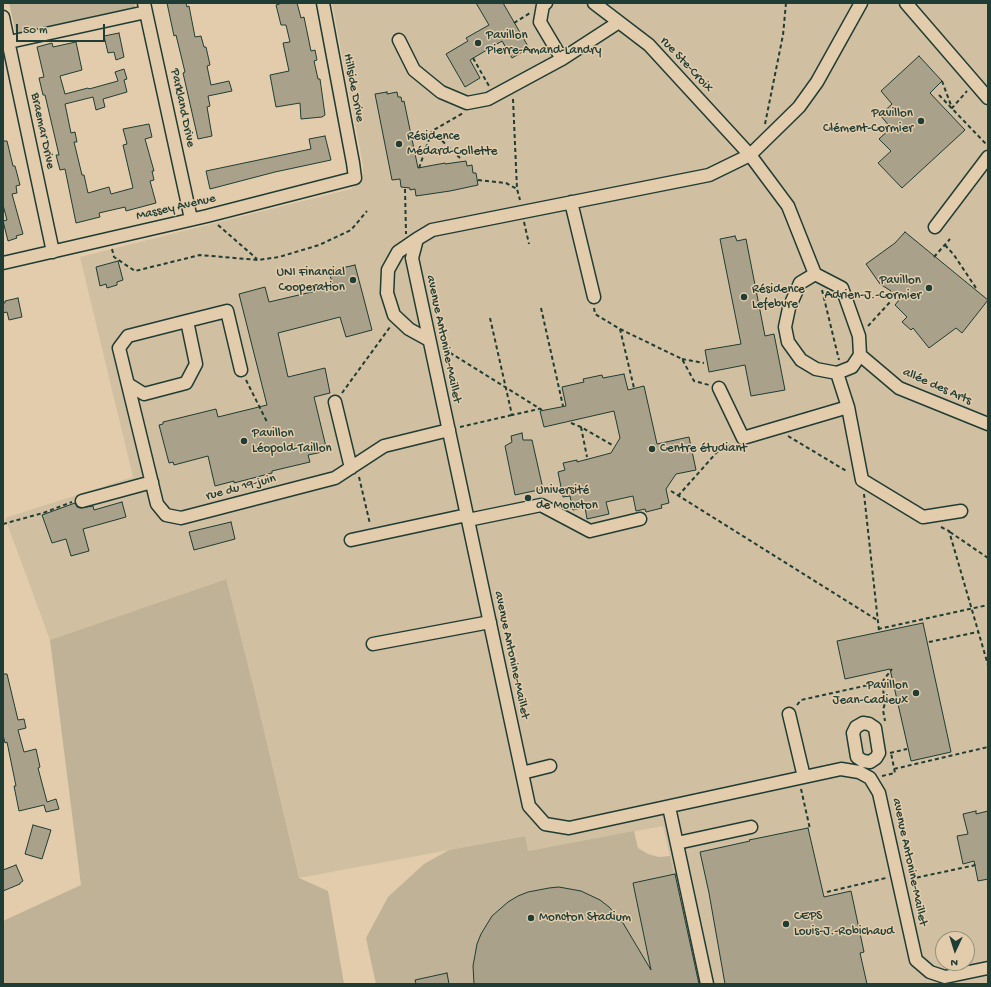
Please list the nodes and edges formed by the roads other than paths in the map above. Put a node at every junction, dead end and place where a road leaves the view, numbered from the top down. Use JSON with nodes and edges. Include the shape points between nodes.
{"nodes":[{"id":1,"x":323,"y":3,"type":"edge"},
{"id":2,"x":546,"y":3,"type":"edge"},
{"id":3,"x":594,"y":3,"type":"edge"},
{"id":4,"x":861,"y":3,"type":"edge"},
{"id":5,"x":906,"y":3,"type":"edge"},
{"id":6,"x":145,"y":7,"type":"edge"},
{"id":7,"x":3,"y":17,"type":"edge"},
{"id":8,"x":619,"y":22,"type":"junction"},
{"id":9,"x":399,"y":40,"type":"dead end"},
{"id":10,"x":9,"y":42,"type":"junction"},
{"id":11,"x":562,"y":59,"type":"junction"},
{"id":12,"x":988,"y":98,"type":"edge"},
{"id":13,"x":750,"y":155,"type":"junction"},
{"id":14,"x":988,"y":157,"type":"edge"},
{"id":15,"x":355,"y":178,"type":"joint"},
{"id":16,"x":570,"y":202,"type":"junction"},
{"id":17,"x":191,"y":219,"type":"junction"},
{"id":18,"x":935,"y":227,"type":"dead end"},
{"id":19,"x":417,"y":239,"type":"junction"},
{"id":20,"x":53,"y":252,"type":"junction"},
{"id":21,"x":3,"y":263,"type":"edge"},
{"id":22,"x":817,"y":274,"type":"junction"},
{"id":23,"x":593,"y":300,"type":"road end"},
{"id":24,"x":187,"y":321,"type":"junction"},
{"id":25,"x":429,"y":340,"type":"junction"},
{"id":26,"x":860,"y":355,"type":"junction"},
{"id":27,"x":241,"y":370,"type":"road end"},
{"id":28,"x":839,"y":372,"type":"junction"},
{"id":29,"x":128,"y":384,"type":"junction"},
{"id":30,"x":719,"y":388,"type":"road end"},
{"id":31,"x":335,"y":402,"type":"road end"},
{"id":32,"x":848,"y":407,"type":"junction"},
{"id":33,"x":988,"y":424,"type":"edge"},
{"id":34,"x":449,"y":430,"type":"junction"},
{"id":35,"x":353,"y":466,"type":"junction"},
{"id":36,"x":152,"y":482,"type":"junction"},
{"id":37,"x":82,"y":501,"type":"road end"},
{"id":38,"x":961,"y":511,"type":"dead end"},
{"id":39,"x":467,"y":517,"type":"junction"},
{"id":40,"x":640,"y":519,"type":"dead end"},
{"id":41,"x":351,"y":540,"type":"dead end"},
{"id":42,"x":490,"y":622,"type":"junction"},
{"id":43,"x":373,"y":644,"type":"dead end"},
{"id":44,"x":789,"y":714,"type":"dead end"},
{"id":45,"x":550,"y":766,"type":"dead end"},
{"id":46,"x":861,"y":766,"type":"junction"},
{"id":47,"x":522,"y":773,"type":"junction"},
{"id":48,"x":802,"y":778,"type":"junction"},
{"id":49,"x":669,"y":807,"type":"junction"},
{"id":50,"x":751,"y":827,"type":"dead end"},
{"id":51,"x":677,"y":843,"type":"junction"},
{"id":52,"x":988,"y":968,"type":"edge"},
{"id":53,"x":707,"y":984,"type":"edge"}],
"edges":[{"from":1,"to":15,"type":"street","name":"Hillside Drive"},
{"from":2,"to":11,"type":"street","via":[[543,5],[540,22]]},
{"from":3,"to":8,"type":"street","name":"rue Ste-Croix"},
{"from":4,"to":13,"type":"street","via":[[817,82],[799,107]]},
{"from":5,"to":12,"type":"street"},
{"from":6,"to":10,"type":"street"},
{"from":6,"to":17,"type":"street","name":"Parkland Drive"},
{"from":7,"to":10,"type":"street","name":"Braemar Drive"},
{"from":8,"to":11,"type":"street"},
{"from":8,"to":13,"type":"street","name":"rue Ste-Croix","via":[[649,45]]},
{"from":9,"to":11,"type":"street","via":[[414,70],[441,92],[467,103],[488,99]]},
{"from":10,"to":20,"type":"street","name":"Braemar Drive"},
{"from":13,"to":16,"type":"street","via":[[709,175]]},
{"from":13,"to":22,"type":"street","name":"rue Ste-Croix","via":[[788,206]]},
{"from":14,"to":18,"type":"street"},
{"from":15,"to":17,"type":"street","name":"Massey Avenue"},
{"from":16,"to":19,"type":"street","via":[[432,230]]},
{"from":16,"to":23,"type":"street"},
{"from":17,"to":20,"type":"street","name":"Massey Avenue"},
{"from":19,"to":25,"type":"street","name":"avenue Antonine-Maillet","via":[[412,258]]},
{"from":19,"to":25,"type":"street","via":[[398,252],[388,270],[387,293],[394,315],[409,329]]},
{"from":20,"to":21,"type":"street","name":"Massey Avenue"},
{"from":22,"to":26,"type":"street","via":[[842,288],[859,336]]},
{"from":22,"to":28,"type":"street","via":[[800,282],[789,308],[785,327],[788,342],[801,360],[816,369]]},
{"from":24,"to":27,"type":"street","via":[[227,311]]},
{"from":24,"to":29,"type":"street","name":"rue du 19-juin","via":[[128,336],[119,348]]},
{"from":24,"to":29,"type":"street","via":[[196,364],[186,383],[144,394]]},
{"from":25,"to":34,"type":"street","name":"avenue Antonine-Maillet"},
{"from":26,"to":28,"type":"street","via":[[852,367]]},
{"from":26,"to":33,"type":"street","name":"allée des Arts","via":[[899,388]]},
{"from":28,"to":32,"type":"street"},
{"from":29,"to":36,"type":"street","name":"rue du 19-juin"},
{"from":30,"to":32,"type":"street","via":[[743,438]]},
{"from":31,"to":35,"type":"street"},
{"from":32,"to":38,"type":"street","via":[[862,480],[923,517]]},
{"from":34,"to":35,"type":"street","name":"rue du 19-juin","via":[[384,446]]},
{"from":34,"to":39,"type":"street","name":"avenue Antonine-Maillet"},
{"from":35,"to":36,"type":"street","name":"rue du 19-juin","via":[[335,478],[181,518],[166,515],[157,504]]},
{"from":36,"to":37,"type":"street"},
{"from":39,"to":40,"type":"street","via":[[542,505],[590,531]]},
{"from":39,"to":41,"type":"street"},
{"from":39,"to":42,"type":"street","name":"avenue Antonine-Maillet"},
{"from":42,"to":43,"type":"street"},
{"from":42,"to":47,"type":"street","name":"avenue Antonine-Maillet"},
{"from":44,"to":48,"type":"street"},
{"from":45,"to":47,"type":"street"},
{"from":46,"to":46,"type":"street","via":[[876,758],[879,753],[875,728],[863,723],[853,732]]},
{"from":46,"to":48,"type":"street","name":"avenue Antonine-Maillet"},
{"from":46,"to":52,"type":"street","name":"avenue Antonine-Maillet","via":[[879,793],[916,960],[930,972],[945,977]]},
{"from":47,"to":49,"type":"street","name":"avenue Antonine-Maillet","via":[[530,806],[545,824],[570,828]]},
{"from":48,"to":49,"type":"street","name":"avenue Antonine-Maillet"},
{"from":49,"to":51,"type":"street"},
{"from":50,"to":51,"type":"street"},
{"from":51,"to":53,"type":"street"}]}
